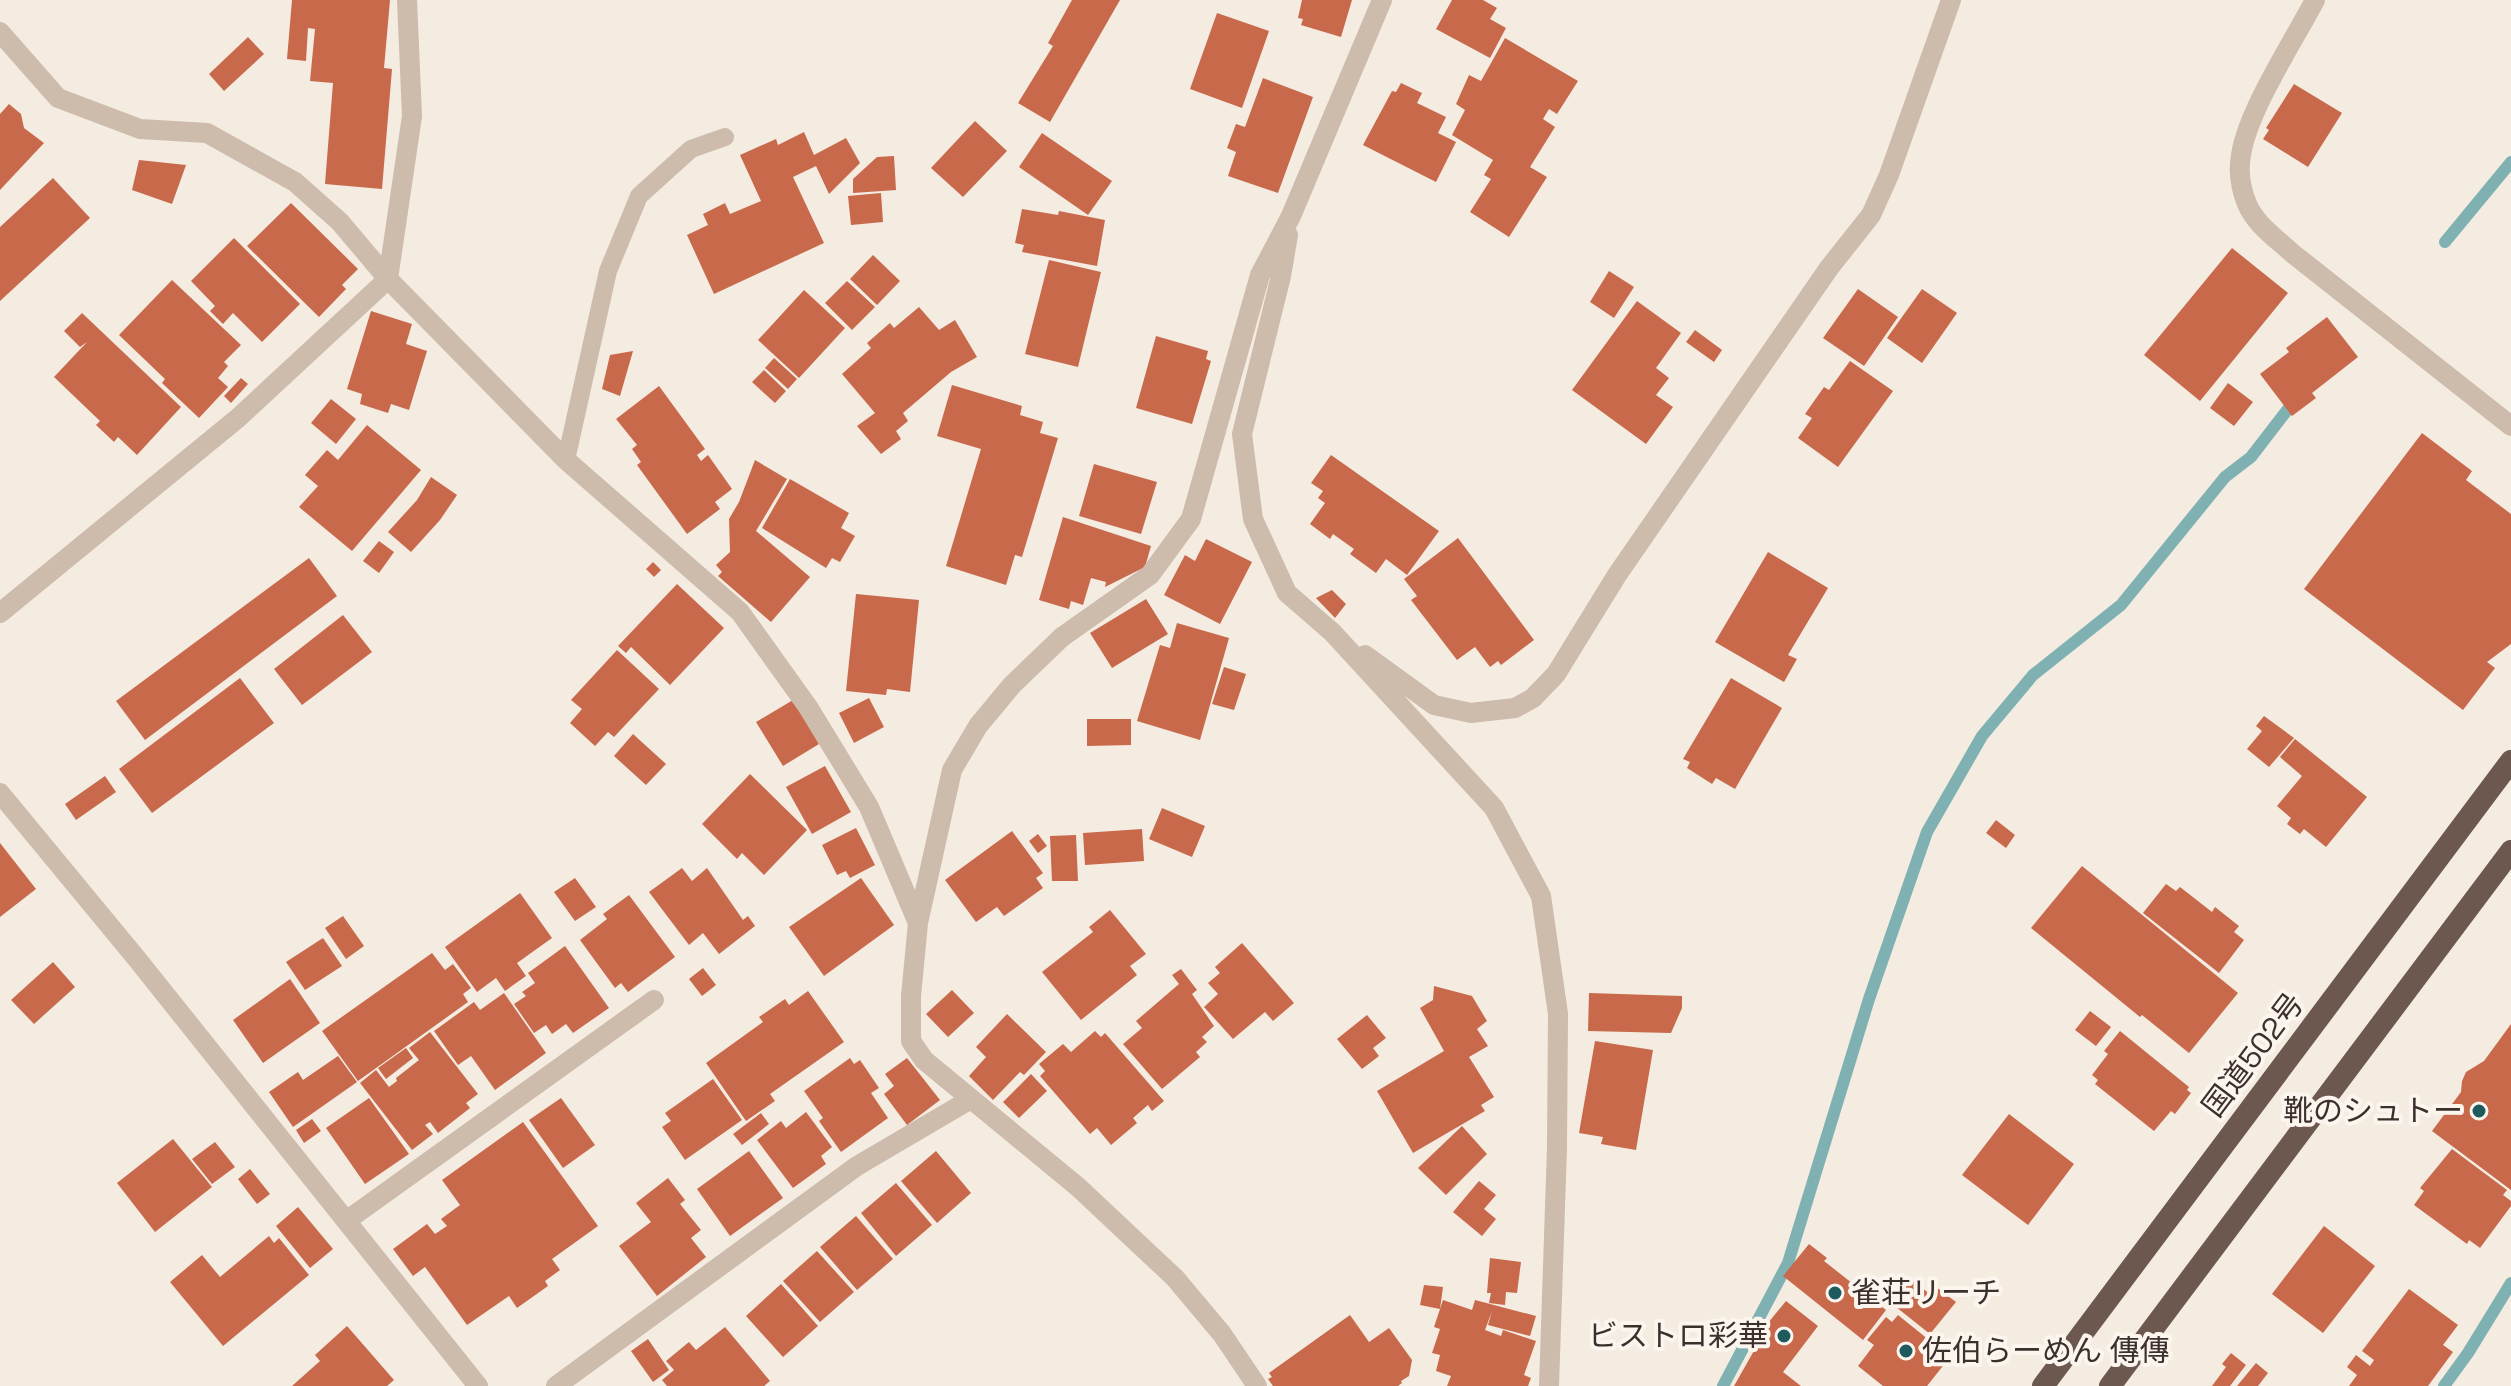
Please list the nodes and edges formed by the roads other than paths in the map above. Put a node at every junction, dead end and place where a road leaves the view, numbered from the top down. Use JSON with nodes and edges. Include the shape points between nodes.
{"nodes":[{"id":1,"x":407,"y":0,"type":"edge"},
{"id":2,"x":1382,"y":0,"type":"edge"},
{"id":3,"x":1951,"y":0,"type":"edge"},
{"id":4,"x":2315,"y":0,"type":"edge"},
{"id":5,"x":0,"y":32,"type":"edge"},
{"id":6,"x":725,"y":137,"type":"dead end"},
{"id":7,"x":1291,"y":216,"type":"junction"},
{"id":8,"x":388,"y":279,"type":"junction"},
{"id":9,"x":2511,"y":426,"type":"edge"},
{"id":10,"x":566,"y":460,"type":"junction"},
{"id":11,"x":0,"y":613,"type":"edge"},
{"id":12,"x":1332,"y":632,"type":"junction"},
{"id":13,"x":2511,"y":761,"type":"edge"},
{"id":14,"x":0,"y":793,"type":"edge"},
{"id":15,"x":2511,"y":851,"type":"edge"},
{"id":16,"x":918,"y":923,"type":"junction"},
{"id":17,"x":654,"y":1000,"type":"dead end"},
{"id":18,"x":971,"y":1099,"type":"junction"},
{"id":19,"x":346,"y":1221,"type":"junction"},
{"id":20,"x":478,"y":1386,"type":"edge"},
{"id":21,"x":556,"y":1386,"type":"edge"},
{"id":22,"x":1257,"y":1386,"type":"edge"},
{"id":23,"x":1549,"y":1386,"type":"edge"},
{"id":24,"x":2043,"y":1386,"type":"edge"},
{"id":25,"x":2110,"y":1386,"type":"edge"}],
"edges":[{"from":1,"to":8,"type":"street","via":[[412,116]]},
{"from":2,"to":7,"type":"street"},
{"from":3,"to":12,"type":"street","via":[[1871,215],[1617,575],[1556,674],[1533,698],[1496,712],[1434,705]]},
{"from":4,"to":9,"type":"street","via":[[2257,109],[2241,154],[2247,204],[2261,226],[2292,253]]},
{"from":5,"to":8,"type":"street","via":[[58,98],[140,129],[207,133],[295,182],[340,222]]},
{"from":6,"to":10,"type":"lane","via":[[691,149],[639,196],[608,271]]},
{"from":7,"to":12,"type":"street","via":[[1242,434],[1253,519],[1287,593]]},
{"from":7,"to":16,"type":"street","via":[[1260,275],[1191,519],[1150,575],[1062,637],[978,726],[952,770]]},
{"from":8,"to":10,"type":"street"},
{"from":8,"to":11,"type":"street","via":[[238,418]]},
{"from":10,"to":16,"type":"street","via":[[740,612],[808,707],[869,807]]},
{"from":12,"to":23,"type":"street","via":[[1494,808],[1541,896],[1558,1014]]},
{"from":13,"to":24,"type":"highway","name":"国道502号"},
{"from":14,"to":19,"type":"street"},
{"from":15,"to":25,"type":"highway"},
{"from":16,"to":18,"type":"street","via":[[911,1041],[924,1060]]},
{"from":17,"to":19,"type":"street"},
{"from":18,"to":21,"type":"street","via":[[857,1166]]},
{"from":18,"to":22,"type":"street","via":[[1078,1187],[1175,1278]]},
{"from":19,"to":20,"type":"street"}]}
